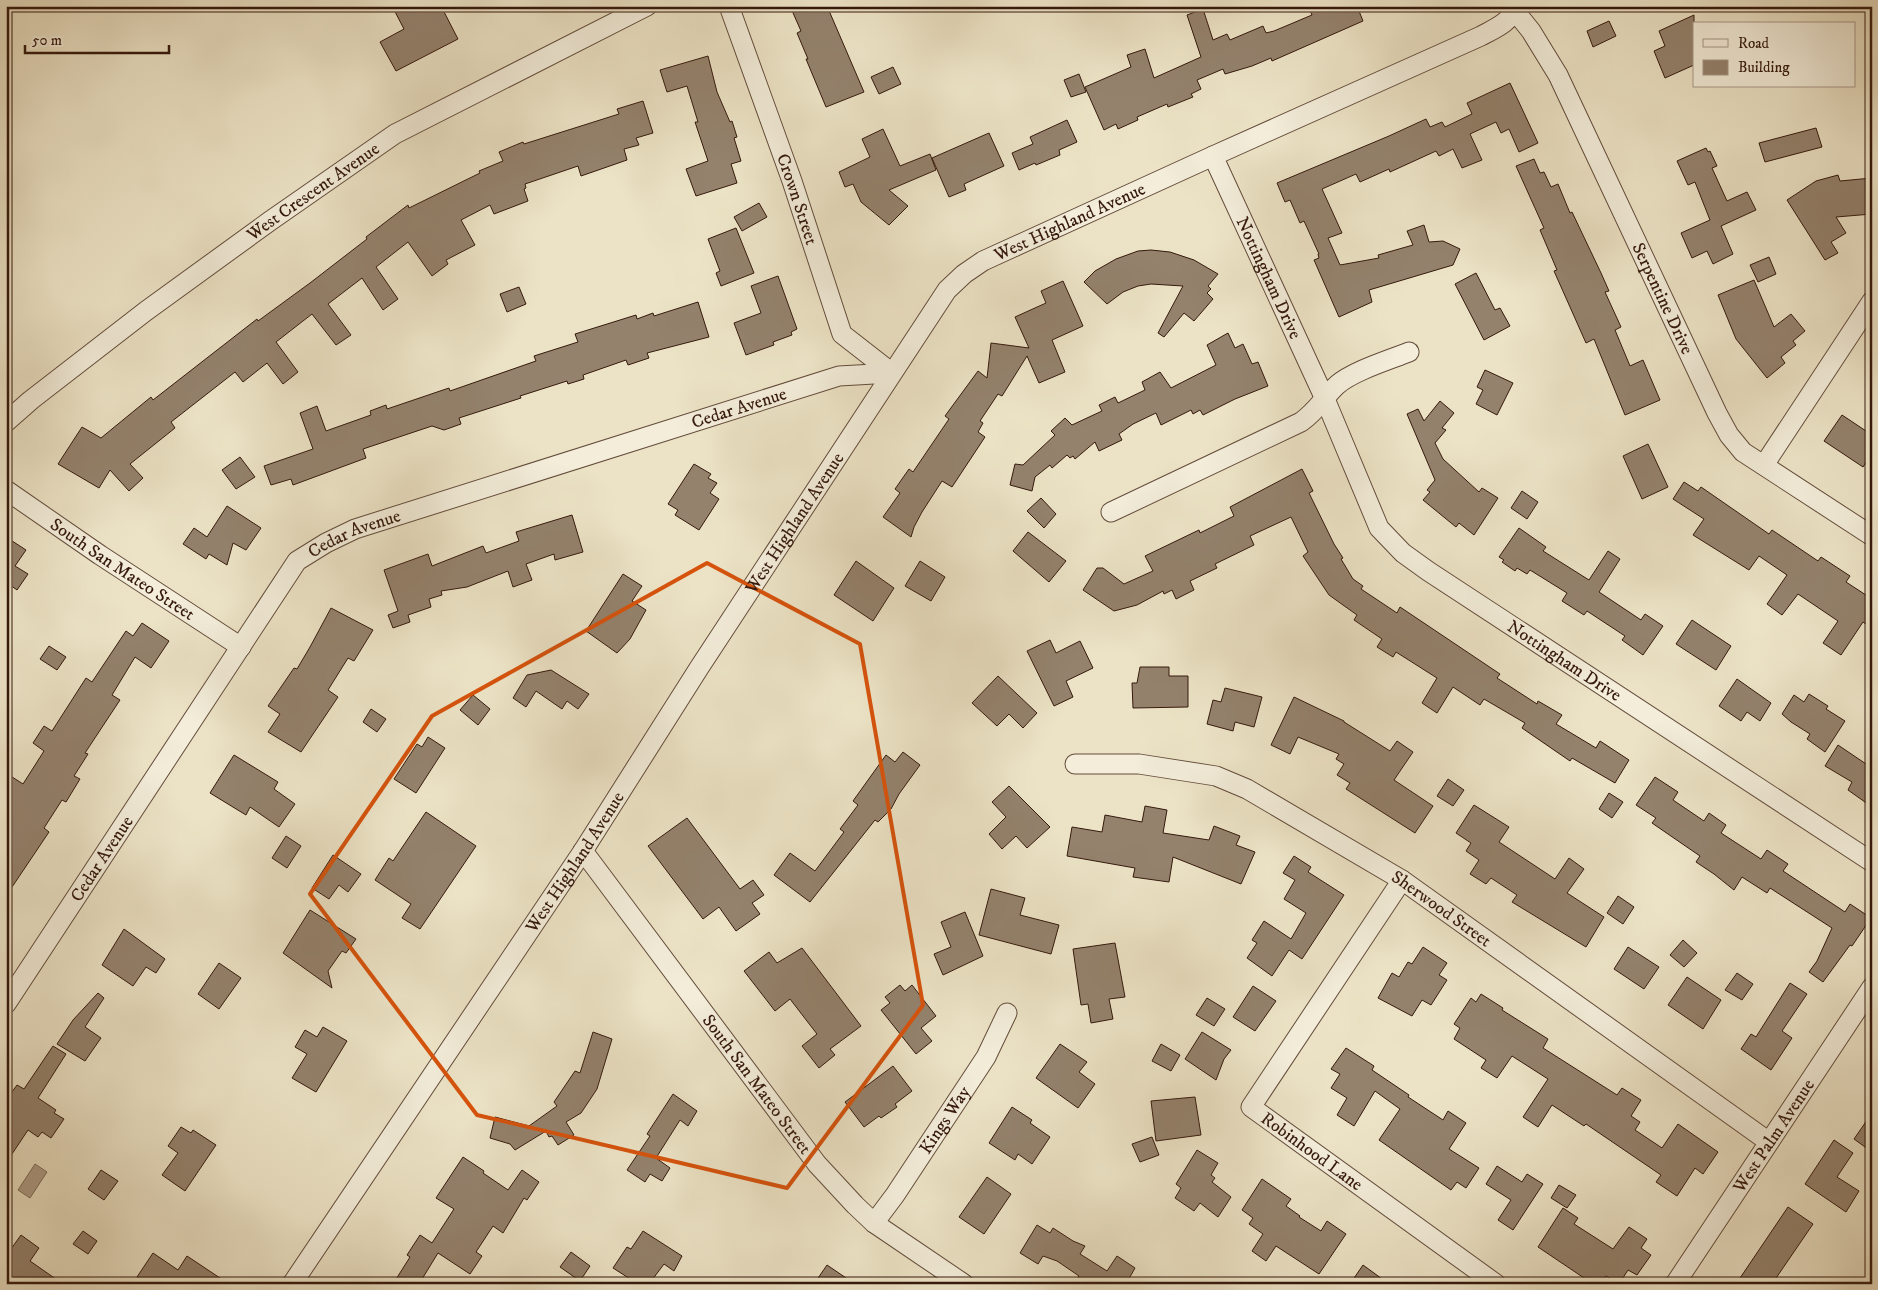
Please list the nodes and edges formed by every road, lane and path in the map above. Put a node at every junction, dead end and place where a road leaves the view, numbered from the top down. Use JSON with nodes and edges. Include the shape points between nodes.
{"nodes":[{"id":1,"x":647,"y":6,"type":"edge"},
{"id":2,"x":729,"y":6,"type":"edge"},
{"id":3,"x":1516,"y":9,"type":"edge"},
{"id":4,"x":1213,"y":156,"type":"junction"},
{"id":5,"x":1872,"y":301,"type":"edge"},
{"id":6,"x":1409,"y":352,"type":"dead end"},
{"id":7,"x":892,"y":373,"type":"junction"},
{"id":8,"x":1325,"y":399,"type":"junction"},
{"id":9,"x":6,"y":422,"type":"edge"},
{"id":10,"x":1764,"y":466,"type":"junction"},
{"id":11,"x":6,"y":490,"type":"edge"},
{"id":12,"x":1111,"y":512,"type":"dead end"},
{"id":13,"x":1872,"y":536,"type":"edge"},
{"id":14,"x":241,"y":647,"type":"junction"},
{"id":15,"x":1076,"y":764,"type":"dead end"},
{"id":16,"x":584,"y":851,"type":"junction"},
{"id":17,"x":1872,"y":862,"type":"edge"},
{"id":18,"x":1402,"y":880,"type":"junction"},
{"id":19,"x":1872,"y":987,"type":"edge"},
{"id":20,"x":6,"y":1004,"type":"edge"},
{"id":21,"x":1006,"y":1013,"type":"dead end"},
{"id":22,"x":1769,"y":1142,"type":"junction"},
{"id":23,"x":874,"y":1223,"type":"junction"},
{"id":24,"x":292,"y":1284,"type":"edge"},
{"id":25,"x":964,"y":1284,"type":"edge"},
{"id":26,"x":1496,"y":1284,"type":"edge"},
{"id":27,"x":1675,"y":1284,"type":"edge"}],
"edges":[{"from":1,"to":9,"type":"street","name":"West Crescent Avenue","via":[[394,134],[146,311]]},
{"from":2,"to":7,"type":"street","name":"Crown Street","via":[[792,181],[842,334]]},
{"from":3,"to":4,"type":"street","name":"West Highland Avenue","via":[[1502,25],[1481,36]]},
{"from":3,"to":10,"type":"street","name":"Serpentine Drive","via":[[1558,76],[1716,413],[1743,452]]},
{"from":4,"to":7,"type":"street","name":"West Highland Avenue","via":[[983,261],[947,290]]},
{"from":4,"to":8,"type":"street","name":"Nottingham Drive"},
{"from":5,"to":10,"type":"street"},
{"from":6,"to":8,"type":"street","via":[[1355,374],[1338,384]]},
{"from":7,"to":14,"type":"street","name":"Cedar Avenue","via":[[839,376],[355,529],[298,561]]},
{"from":7,"to":16,"type":"street","name":"West Highland Avenue"},
{"from":8,"to":12,"type":"street","via":[[1301,422]]},
{"from":8,"to":17,"type":"street","name":"Nottingham Drive","via":[[1380,528],[1403,553]]},
{"from":10,"to":13,"type":"street","name":"Serpentine Drive"},
{"from":11,"to":14,"type":"street","name":"South San Mateo Street"},
{"from":14,"to":20,"type":"street","name":"Cedar Avenue"},
{"from":15,"to":18,"type":"street","name":"Sherwood Street","via":[[1139,764],[1216,776],[1247,789]]},
{"from":16,"to":23,"type":"street","name":"South San Mateo Street","via":[[817,1164]]},
{"from":16,"to":24,"type":"street","name":"West Highland Avenue"},
{"from":18,"to":22,"type":"street","name":"Sherwood Street"},
{"from":18,"to":26,"type":"street","name":"Robinhood Lane","via":[[1250,1107]]},
{"from":19,"to":22,"type":"street","name":"West Palm Avenue"},
{"from":21,"to":23,"type":"street","name":"Kings Way","via":[[986,1057]]},
{"from":22,"to":27,"type":"street","name":"West Palm Avenue"},
{"from":23,"to":25,"type":"street","name":"South San Mateo Street"}]}
